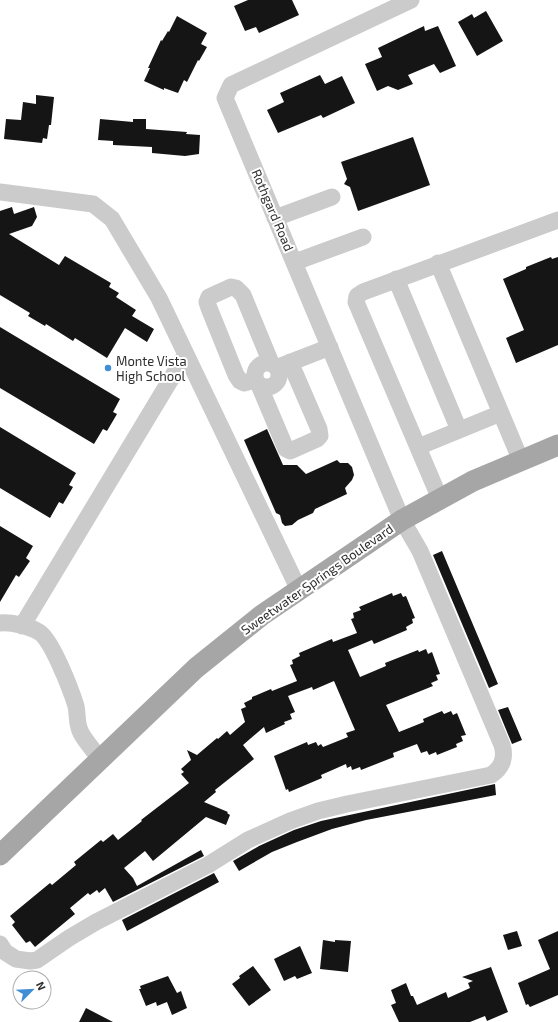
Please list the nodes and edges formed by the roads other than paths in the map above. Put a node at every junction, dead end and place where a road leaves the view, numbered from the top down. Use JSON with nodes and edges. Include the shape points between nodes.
{"nodes":[{"id":1,"x":411,"y":0,"type":"edge"},
{"id":2,"x":0,"y":192,"type":"edge"},
{"id":3,"x":332,"y":197,"type":"dead end"},
{"id":4,"x":276,"y":218,"type":"junction"},
{"id":5,"x":558,"y":220,"type":"edge"},
{"id":6,"x":363,"y":237,"type":"dead end"},
{"id":7,"x":295,"y":262,"type":"junction"},
{"id":8,"x":438,"y":264,"type":"junction"},
{"id":9,"x":396,"y":279,"type":"junction"},
{"id":10,"x":330,"y":347,"type":"junction"},
{"id":11,"x":186,"y":354,"type":"junction"},
{"id":12,"x":280,"y":364,"type":"junction"},
{"id":13,"x":257,"y":382,"type":"junction"},
{"id":14,"x":501,"y":413,"type":"junction"},
{"id":15,"x":459,"y":430,"type":"junction"},
{"id":16,"x":558,"y":445,"type":"edge"},
{"id":17,"x":418,"y":447,"type":"junction"},
{"id":18,"x":521,"y":461,"type":"junction"},
{"id":19,"x":440,"y":499,"type":"junction"},
{"id":20,"x":402,"y":520,"type":"junction"},
{"id":21,"x":299,"y":590,"type":"junction"},
{"id":22,"x":0,"y":623,"type":"edge"},
{"id":23,"x":22,"y":626,"type":"junction"},
{"id":24,"x":101,"y":760,"type":"junction"},
{"id":25,"x":0,"y":855,"type":"edge"},
{"id":26,"x":0,"y":944,"type":"edge"}],
"edges":[{"from":1,"to":4,"type":"street","name":"Rothgard Road","via":[[231,85],[225,98]]},
{"from":2,"to":11,"type":"street","via":[[93,204],[112,220],[159,298]]},
{"from":3,"to":4,"type":"street"},
{"from":4,"to":7,"type":"street","name":"Rothgard Road"},
{"from":5,"to":8,"type":"street"},
{"from":6,"to":7,"type":"street"},
{"from":7,"to":10,"type":"street","name":"Rothgard Road"},
{"from":8,"to":9,"type":"street"},
{"from":8,"to":14,"type":"street"},
{"from":9,"to":15,"type":"street"},
{"from":9,"to":17,"type":"street","via":[[363,292],[357,296],[356,302]]},
{"from":10,"to":12,"type":"street"},
{"from":10,"to":20,"type":"street","name":"Rothgard Road"},
{"from":11,"to":21,"type":"street"},
{"from":11,"to":23,"type":"street"},
{"from":12,"to":13,"type":"street","via":[[264,363],[258,366],[254,372]]},
{"from":12,"to":13,"type":"street","via":[[319,429],[320,436],[317,439],[290,451],[286,449]]},
{"from":12,"to":13,"type":"street","via":[[243,295],[236,288],[231,287],[209,297],[209,308],[236,375],[244,383]]},
{"from":14,"to":15,"type":"street"},
{"from":14,"to":18,"type":"street"},
{"from":15,"to":17,"type":"street"},
{"from":16,"to":18,"type":"main road","name":"Sweetwater Springs Boulevard"},
{"from":17,"to":19,"type":"street"},
{"from":18,"to":19,"type":"main road","name":"Sweetwater Springs Boulevard","via":[[473,481]]},
{"from":19,"to":20,"type":"main road","name":"Sweetwater Springs Boulevard"},
{"from":20,"to":21,"type":"main road","name":"Sweetwater Springs Boulevard"},
{"from":20,"to":26,"type":"street","name":"Rothgard Road","via":[[420,551],[502,745],[504,758],[499,768],[491,774],[347,804],[290,821],[248,840],[208,865],[96,922],[37,960],[30,962],[16,959]]},
{"from":21,"to":24,"type":"main road","name":"Sweetwater Springs Boulevard","via":[[262,615],[196,668]]},
{"from":22,"to":23,"type":"street"},
{"from":23,"to":24,"type":"street","via":[[39,632],[45,638],[61,667],[76,707],[81,733]]},
{"from":24,"to":25,"type":"main road","name":"Sweetwater Springs Boulevard"}]}
